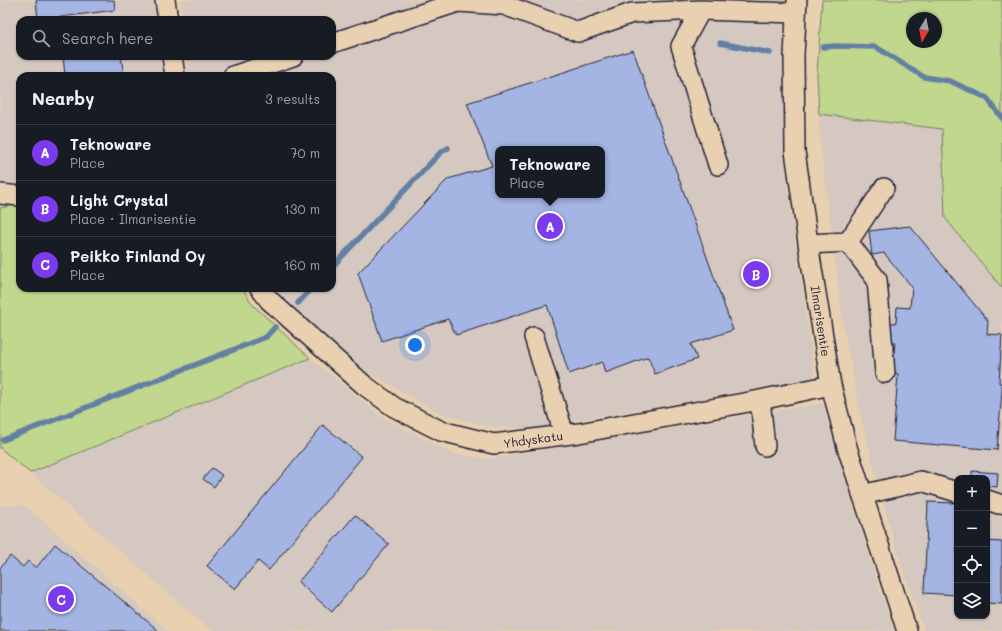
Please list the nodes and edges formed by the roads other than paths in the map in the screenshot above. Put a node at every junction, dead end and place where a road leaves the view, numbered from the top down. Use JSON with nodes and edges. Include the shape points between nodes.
{"nodes":[{"id":1,"x":165,"y":0,"type":"edge"},
{"id":2,"x":797,"y":6,"type":"edge"},
{"id":3,"x":701,"y":10,"type":"junction"},
{"id":4,"x":167,"y":16,"type":"edge"},
{"id":5,"x":336,"y":42,"type":"edge"},
{"id":6,"x":173,"y":60,"type":"edge"},
{"id":7,"x":281,"y":60,"type":"edge"},
{"id":8,"x":174,"y":72,"type":"edge"},
{"id":9,"x":245,"y":72,"type":"edge"},
{"id":10,"x":718,"y":165,"type":"dead end"},
{"id":11,"x":884,"y":188,"type":"dead end"},
{"id":12,"x":0,"y":194,"type":"edge"},
{"id":13,"x":16,"y":196,"type":"edge"},
{"id":14,"x":848,"y":242,"type":"junction"},
{"id":15,"x":808,"y":244,"type":"junction"},
{"id":16,"x":263,"y":292,"type":"edge"},
{"id":17,"x":534,"y":336,"type":"dead end"},
{"id":18,"x":886,"y":374,"type":"dead end"},
{"id":19,"x":832,"y":385,"type":"junction"},
{"id":20,"x":760,"y":400,"type":"junction"},
{"id":21,"x":564,"y":434,"type":"junction"},
{"id":22,"x":765,"y":446,"type":"dead end"},
{"id":23,"x":954,"y":491,"type":"edge"},
{"id":24,"x":862,"y":495,"type":"junction"},
{"id":25,"x":907,"y":631,"type":"edge"}],
"edges":[{"from":1,"to":4,"type":"street"},
{"from":2,"to":3,"type":"street"},
{"from":2,"to":15,"type":"street","name":"Ilmarisentie","via":[[794,55],[795,151]]},
{"from":3,"to":5,"type":"street","via":[[632,13],[578,32],[504,6],[458,2]]},
{"from":3,"to":10,"type":"street","via":[[681,46]]},
{"from":6,"to":8,"type":"street"},
{"from":7,"to":9,"type":"street"},
{"from":11,"to":14,"type":"street"},
{"from":12,"to":13,"type":"street"},
{"from":14,"to":15,"type":"street"},
{"from":14,"to":18,"type":"street","via":[[877,280]]},
{"from":15,"to":19,"type":"street","name":"Ilmarisentie"},
{"from":16,"to":21,"type":"street","name":"Yhdyskatu","via":[[364,385],[394,407],[441,431],[494,444]]},
{"from":17,"to":21,"type":"street"},
{"from":19,"to":20,"type":"street","name":"Yhdyskatu"},
{"from":19,"to":24,"type":"street","name":"Ilmarisentie"},
{"from":20,"to":21,"type":"street","name":"Yhdyskatu"},
{"from":20,"to":22,"type":"street"},
{"from":23,"to":24,"type":"street","via":[[921,481]]},
{"from":24,"to":25,"type":"street","name":"Ilmarisentie"}]}
